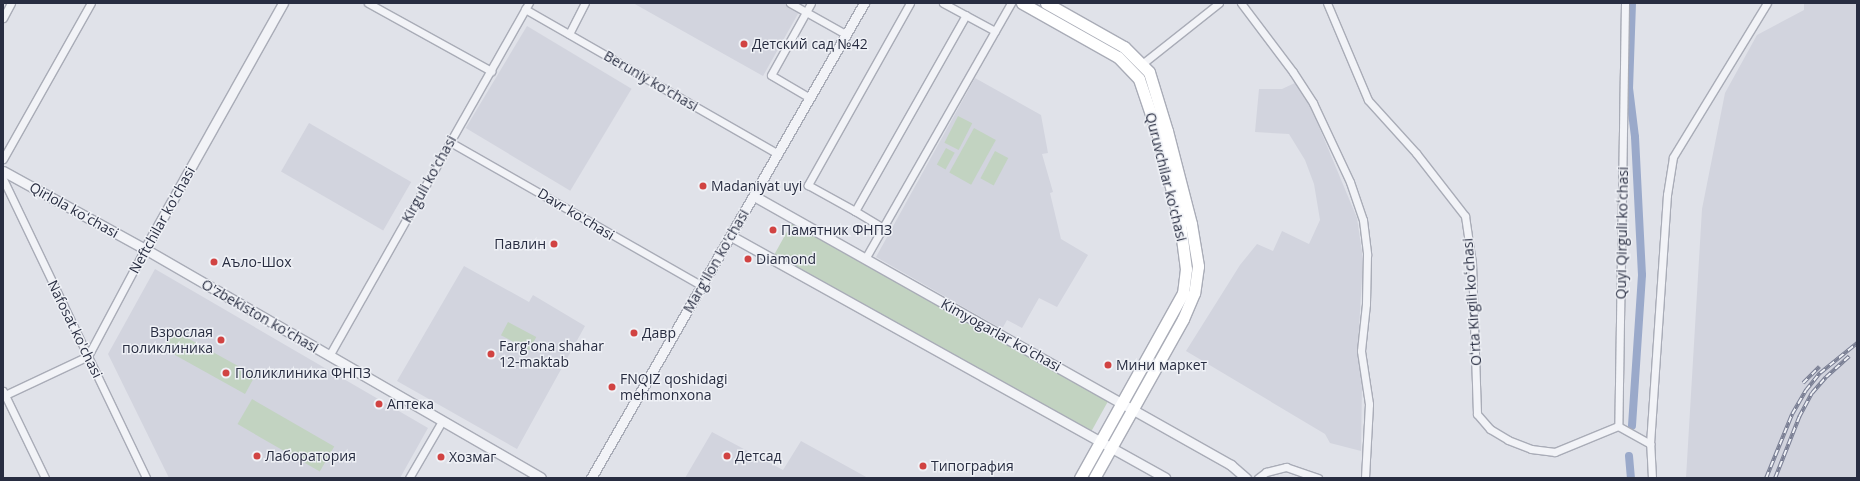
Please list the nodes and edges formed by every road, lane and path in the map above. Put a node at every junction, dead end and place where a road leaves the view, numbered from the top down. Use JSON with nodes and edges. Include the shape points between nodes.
{"nodes":[{"id":1,"x":11,"y":3,"type":"edge"},
{"id":2,"x":91,"y":3,"type":"edge"},
{"id":3,"x":284,"y":3,"type":"edge"},
{"id":4,"x":368,"y":3,"type":"edge"},
{"id":5,"x":585,"y":3,"type":"edge"},
{"id":6,"x":790,"y":3,"type":"edge"},
{"id":7,"x":811,"y":3,"type":"edge"},
{"id":8,"x":864,"y":3,"type":"edge"},
{"id":9,"x":910,"y":3,"type":"edge"},
{"id":10,"x":943,"y":3,"type":"edge"},
{"id":11,"x":1011,"y":3,"type":"edge"},
{"id":12,"x":1022,"y":3,"type":"edge"},
{"id":13,"x":1046,"y":3,"type":"edge"},
{"id":14,"x":1220,"y":3,"type":"edge"},
{"id":15,"x":1240,"y":3,"type":"edge"},
{"id":16,"x":1327,"y":3,"type":"edge"},
{"id":17,"x":1624,"y":3,"type":"edge"},
{"id":18,"x":1767,"y":3,"type":"edge"},
{"id":19,"x":527,"y":6,"type":"edge"},
{"id":20,"x":806,"y":12,"type":"junction"},
{"id":21,"x":966,"y":15,"type":"junction"},
{"id":22,"x":3,"y":18,"type":"edge"},
{"id":23,"x":995,"y":31,"type":"junction"},
{"id":24,"x":569,"y":34,"type":"junction"},
{"id":25,"x":847,"y":35,"type":"junction"},
{"id":26,"x":1142,"y":64,"type":"junction"},
{"id":27,"x":490,"y":71,"type":"junction"},
{"id":28,"x":810,"y":98,"type":"junction"},
{"id":29,"x":450,"y":142,"type":"junction"},
{"id":30,"x":778,"y":154,"type":"junction"},
{"id":31,"x":3,"y":159,"type":"edge"},
{"id":32,"x":3,"y":171,"type":"edge"},
{"id":33,"x":3,"y":179,"type":"edge"},
{"id":34,"x":754,"y":196,"type":"junction"},
{"id":35,"x":855,"y":211,"type":"junction"},
{"id":36,"x":883,"y":228,"type":"junction"},
{"id":37,"x":731,"y":236,"type":"junction"},
{"id":38,"x":145,"y":249,"type":"junction"},
{"id":39,"x":865,"y":259,"type":"junction"},
{"id":40,"x":702,"y":286,"type":"junction"},
{"id":41,"x":88,"y":356,"type":"junction"},
{"id":42,"x":329,"y":356,"type":"junction"},
{"id":43,"x":4,"y":394,"type":"edge"},
{"id":44,"x":1122,"y":404,"type":"junction"},
{"id":45,"x":1134,"y":410,"type":"junction"},
{"id":46,"x":442,"y":421,"type":"junction"},
{"id":47,"x":1618,"y":426,"type":"junction"},
{"id":48,"x":1099,"y":443,"type":"junction"},
{"id":49,"x":1650,"y":444,"type":"junction"},
{"id":50,"x":1110,"y":449,"type":"junction"},
{"id":51,"x":1239,"y":474,"type":"edge"},
{"id":52,"x":45,"y":478,"type":"edge"},
{"id":53,"x":146,"y":478,"type":"edge"},
{"id":54,"x":409,"y":478,"type":"edge"},
{"id":55,"x":541,"y":478,"type":"edge"},
{"id":56,"x":591,"y":478,"type":"edge"},
{"id":57,"x":1080,"y":478,"type":"edge"},
{"id":58,"x":1094,"y":478,"type":"edge"},
{"id":59,"x":1165,"y":478,"type":"edge"},
{"id":60,"x":1246,"y":478,"type":"edge"},
{"id":61,"x":1258,"y":478,"type":"edge"},
{"id":62,"x":1318,"y":478,"type":"edge"},
{"id":63,"x":1365,"y":478,"type":"edge"},
{"id":64,"x":1652,"y":478,"type":"edge"}],
"edges":[{"from":1,"to":22,"type":"street"},
{"from":2,"to":31,"type":"street"},
{"from":3,"to":38,"type":"street","name":"Neftchilar ko'chasi"},
{"from":4,"to":27,"type":"street"},
{"from":5,"to":24,"type":"street"},
{"from":6,"to":20,"type":"street"},
{"from":7,"to":20,"type":"street"},
{"from":8,"to":25,"type":"street","name":"Marg'ilon ko'chasi"},
{"from":9,"to":35,"type":"street","via":[[808,185]]},
{"from":10,"to":21,"type":"street"},
{"from":11,"to":23,"type":"street"},
{"from":12,"to":44,"type":"main road","name":"Quruvchilar ko'chasi","via":[[1118,57],[1139,79],[1158,136],[1180,223],[1186,269],[1183,293]]},
{"from":13,"to":26,"type":"main road","name":"Quruvchilar ko'chasi","via":[[1124,47]]},
{"from":14,"to":26,"type":"street"},
{"from":15,"to":63,"type":"street","via":[[1293,72],[1313,103],[1350,182],[1363,220],[1367,255],[1366,304],[1361,351],[1369,404]]},
{"from":16,"to":47,"type":"street","name":"Oʻrta Kirgili koʻchasi","via":[[1368,100],[1416,153],[1465,216],[1472,263],[1478,414],[1490,429],[1508,440],[1531,449],[1555,452]]},
{"from":17,"to":47,"type":"street","name":"Quyi Qirguli koʻchasi"},
{"from":18,"to":49,"type":"street","via":[[1672,157],[1667,195]]},
{"from":19,"to":24,"type":"street","name":"Beruniy ko'chasi"},
{"from":19,"to":27,"type":"street","name":"Kirguli ko'chasi"},
{"from":20,"to":25,"type":"street"},
{"from":20,"to":28,"type":"street","via":[[771,75]]},
{"from":21,"to":23,"type":"street"},
{"from":21,"to":35,"type":"street"},
{"from":23,"to":36,"type":"street"},
{"from":24,"to":30,"type":"street","name":"Beruniy ko'chasi"},
{"from":25,"to":28,"type":"street","name":"Marg'ilon ko'chasi"},
{"from":26,"to":45,"type":"main road","name":"Quruvchilar ko'chasi","via":[[1148,72],[1168,130],[1190,224],[1198,277],[1183,319]]},
{"from":27,"to":29,"type":"street","name":"Kirguli ko'chasi"},
{"from":28,"to":30,"type":"street","name":"Marg'ilon ko'chasi"},
{"from":29,"to":40,"type":"street","name":"Davr ko'chasi"},
{"from":29,"to":42,"type":"street","name":"Kirguli ko'chasi"},
{"from":30,"to":34,"type":"street","name":"Marg'ilon ko'chasi"},
{"from":32,"to":38,"type":"street","name":"Qirlola koʻchasi"},
{"from":33,"to":41,"type":"street","name":"Nafosat ko'chasi"},
{"from":34,"to":37,"type":"street","name":"Marg'ilon ko'chasi"},
{"from":34,"to":39,"type":"street","name":"Kimyogarlar ko'chasi"},
{"from":35,"to":36,"type":"street"},
{"from":36,"to":39,"type":"street"},
{"from":37,"to":40,"type":"street","name":"Marg'ilon ko'chasi"},
{"from":37,"to":48,"type":"street"},
{"from":38,"to":41,"type":"street","name":"Neftchilar ko'chasi"},
{"from":38,"to":42,"type":"street","name":"O'zbekiston ko'chasi"},
{"from":39,"to":44,"type":"street","name":"Kimyogarlar ko'chasi"},
{"from":40,"to":56,"type":"street","name":"Marg'ilon ko'chasi"},
{"from":41,"to":43,"type":"street"},
{"from":41,"to":53,"type":"street","name":"Nafosat ko'chasi"},
{"from":42,"to":46,"type":"street","name":"O'zbekiston ko'chasi"},
{"from":43,"to":52,"type":"street"},
{"from":44,"to":45,"type":"street","name":"Kimyogarlar ko'chasi"},
{"from":44,"to":48,"type":"main road","name":"Quruvchilar ko'chasi"},
{"from":45,"to":50,"type":"main road","name":"Quruvchilar ko'chasi"},
{"from":45,"to":51,"type":"street","name":"Kimyogarlar ko'chasi"},
{"from":46,"to":54,"type":"street"},
{"from":46,"to":55,"type":"street","name":"O'zbekiston ko'chasi"},
{"from":47,"to":49,"type":"street"},
{"from":48,"to":50,"type":"street"},
{"from":48,"to":57,"type":"main road","name":"Quruvchilar ko'chasi"},
{"from":49,"to":64,"type":"street"},
{"from":50,"to":58,"type":"main road","name":"Quruvchilar ko'chasi"},
{"from":50,"to":59,"type":"street"},
{"from":51,"to":60,"type":"street","name":"Kimyogarlar ko'chasi"},
{"from":61,"to":62,"type":"street","via":[[1266,472],[1286,468]]}]}
